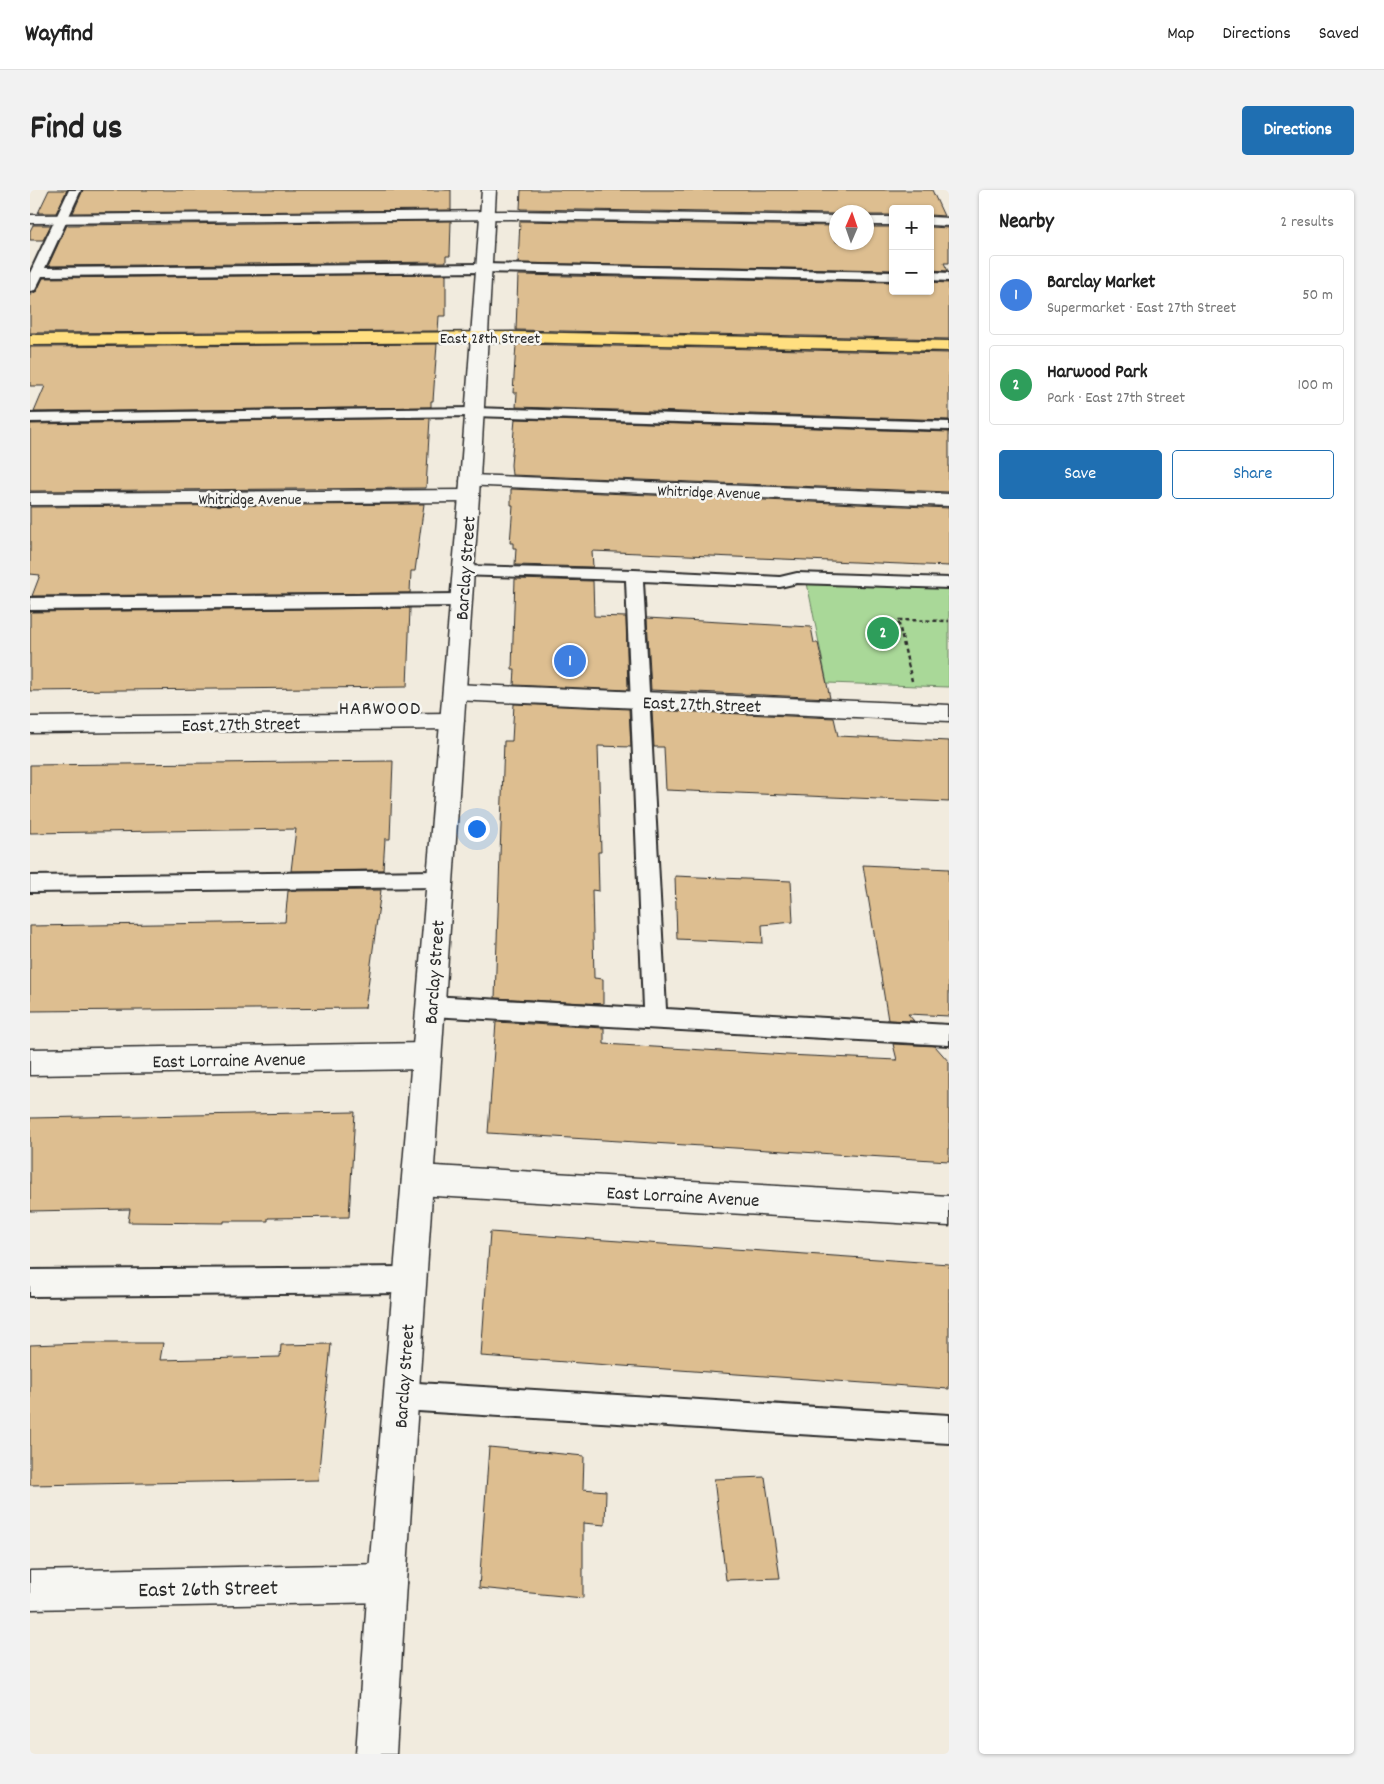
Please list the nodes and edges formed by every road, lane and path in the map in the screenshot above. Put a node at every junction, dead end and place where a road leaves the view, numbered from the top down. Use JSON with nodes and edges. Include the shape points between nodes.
{"nodes":[{"id":1,"x":74,"y":190,"type":"edge"},
{"id":2,"x":489,"y":190,"type":"edge"},
{"id":3,"x":488,"y":216,"type":"junction"},
{"id":4,"x":63,"y":218,"type":"junction"},
{"id":5,"x":30,"y":219,"type":"edge"},
{"id":6,"x":829,"y":220,"type":"edge"},
{"id":7,"x":874,"y":221,"type":"edge"},
{"id":8,"x":889,"y":221,"type":"edge"},
{"id":9,"x":934,"y":222,"type":"edge"},
{"id":10,"x":949,"y":222,"type":"edge"},
{"id":11,"x":484,"y":268,"type":"junction"},
{"id":12,"x":37,"y":272,"type":"junction"},
{"id":13,"x":889,"y":276,"type":"edge"},
{"id":14,"x":934,"y":276,"type":"edge"},
{"id":15,"x":949,"y":276,"type":"edge"},
{"id":16,"x":30,"y":287,"type":"edge"},
{"id":17,"x":479,"y":337,"type":"junction"},
{"id":18,"x":30,"y":340,"type":"edge"},
{"id":19,"x":949,"y":346,"type":"edge"},
{"id":20,"x":474,"y":412,"type":"junction"},
{"id":21,"x":30,"y":418,"type":"edge"},
{"id":22,"x":949,"y":426,"type":"edge"},
{"id":23,"x":470,"y":489,"type":"junction"},
{"id":24,"x":30,"y":499,"type":"edge"},
{"id":25,"x":949,"y":500,"type":"edge"},
{"id":26,"x":463,"y":571,"type":"junction"},
{"id":27,"x":634,"y":575,"type":"junction"},
{"id":28,"x":949,"y":583,"type":"edge"},
{"id":29,"x":461,"y":600,"type":"junction"},
{"id":30,"x":30,"y":604,"type":"edge"},
{"id":31,"x":949,"y":621,"type":"edge"},
{"id":32,"x":912,"y":682,"type":"dead end"},
{"id":33,"x":454,"y":692,"type":"junction"},
{"id":34,"x":639,"y":700,"type":"junction"},
{"id":35,"x":949,"y":713,"type":"edge"},
{"id":36,"x":452,"y":721,"type":"junction"},
{"id":37,"x":30,"y":725,"type":"edge"},
{"id":38,"x":440,"y":879,"type":"junction"},
{"id":39,"x":30,"y":884,"type":"edge"},
{"id":40,"x":431,"y":1006,"type":"junction"},
{"id":41,"x":655,"y":1018,"type":"junction"},
{"id":42,"x":949,"y":1035,"type":"edge"},
{"id":43,"x":427,"y":1056,"type":"junction"},
{"id":44,"x":30,"y":1062,"type":"edge"},
{"id":45,"x":418,"y":1180,"type":"junction"},
{"id":46,"x":949,"y":1211,"type":"edge"},
{"id":47,"x":410,"y":1280,"type":"junction"},
{"id":48,"x":30,"y":1283,"type":"edge"},
{"id":49,"x":401,"y":1396,"type":"junction"},
{"id":50,"x":949,"y":1429,"type":"edge"},
{"id":51,"x":387,"y":1583,"type":"junction"},
{"id":52,"x":30,"y":1590,"type":"edge"},
{"id":53,"x":376,"y":1754,"type":"edge"}],
"edges":[{"from":1,"to":4,"type":"lane"},
{"from":2,"to":3,"type":"street","name":"Barclay Street"},
{"from":3,"to":4,"type":"street"},
{"from":3,"to":6,"type":"street"},
{"from":3,"to":11,"type":"street","name":"Barclay Street"},
{"from":4,"to":5,"type":"street"},
{"from":4,"to":12,"type":"lane"},
{"from":7,"to":8,"type":"street"},
{"from":9,"to":10,"type":"street"},
{"from":11,"to":12,"type":"lane"},
{"from":11,"to":13,"type":"lane"},
{"from":11,"to":17,"type":"street","name":"Barclay Street"},
{"from":12,"to":16,"type":"lane"},
{"from":14,"to":15,"type":"lane"},
{"from":17,"to":18,"type":"main road","name":"East 28th Street"},
{"from":17,"to":19,"type":"main road","name":"East 28th Street"},
{"from":17,"to":20,"type":"street","name":"Barclay Street"},
{"from":20,"to":21,"type":"lane"},
{"from":20,"to":22,"type":"lane"},
{"from":20,"to":23,"type":"street","name":"Barclay Street"},
{"from":23,"to":24,"type":"street","name":"Whitridge Avenue"},
{"from":23,"to":25,"type":"street","name":"Whitridge Avenue"},
{"from":23,"to":26,"type":"street","name":"Barclay Street"},
{"from":26,"to":27,"type":"lane"},
{"from":26,"to":29,"type":"street","name":"Barclay Street"},
{"from":27,"to":28,"type":"lane","via":[[780,582],[797,578]]},
{"from":27,"to":34,"type":"lane"},
{"from":29,"to":30,"type":"lane"},
{"from":29,"to":33,"type":"street","name":"Barclay Street"},
{"from":31,"to":32,"type":"path","via":[[898,620]]},
{"from":33,"to":34,"type":"street","name":"East 27th Street"},
{"from":33,"to":36,"type":"street","name":"Barclay Street"},
{"from":34,"to":35,"type":"street","name":"East 27th Street"},
{"from":34,"to":41,"type":"lane"},
{"from":36,"to":37,"type":"street","name":"East 27th Street"},
{"from":36,"to":38,"type":"street","name":"Barclay Street"},
{"from":38,"to":39,"type":"lane"},
{"from":38,"to":40,"type":"street","name":"Barclay Street"},
{"from":40,"to":41,"type":"lane"},
{"from":40,"to":43,"type":"street","name":"Barclay Street"},
{"from":41,"to":42,"type":"lane"},
{"from":43,"to":44,"type":"street","name":"East Lorraine Avenue"},
{"from":43,"to":45,"type":"street","name":"Barclay Street"},
{"from":45,"to":46,"type":"street","name":"East Lorraine Avenue"},
{"from":45,"to":47,"type":"street","name":"Barclay Street"},
{"from":47,"to":48,"type":"lane"},
{"from":47,"to":49,"type":"street","name":"Barclay Street"},
{"from":49,"to":50,"type":"lane"},
{"from":49,"to":51,"type":"street","name":"Barclay Street"},
{"from":51,"to":52,"type":"street","name":"East 26th Street"},
{"from":51,"to":53,"type":"street","name":"Barclay Street"}]}
